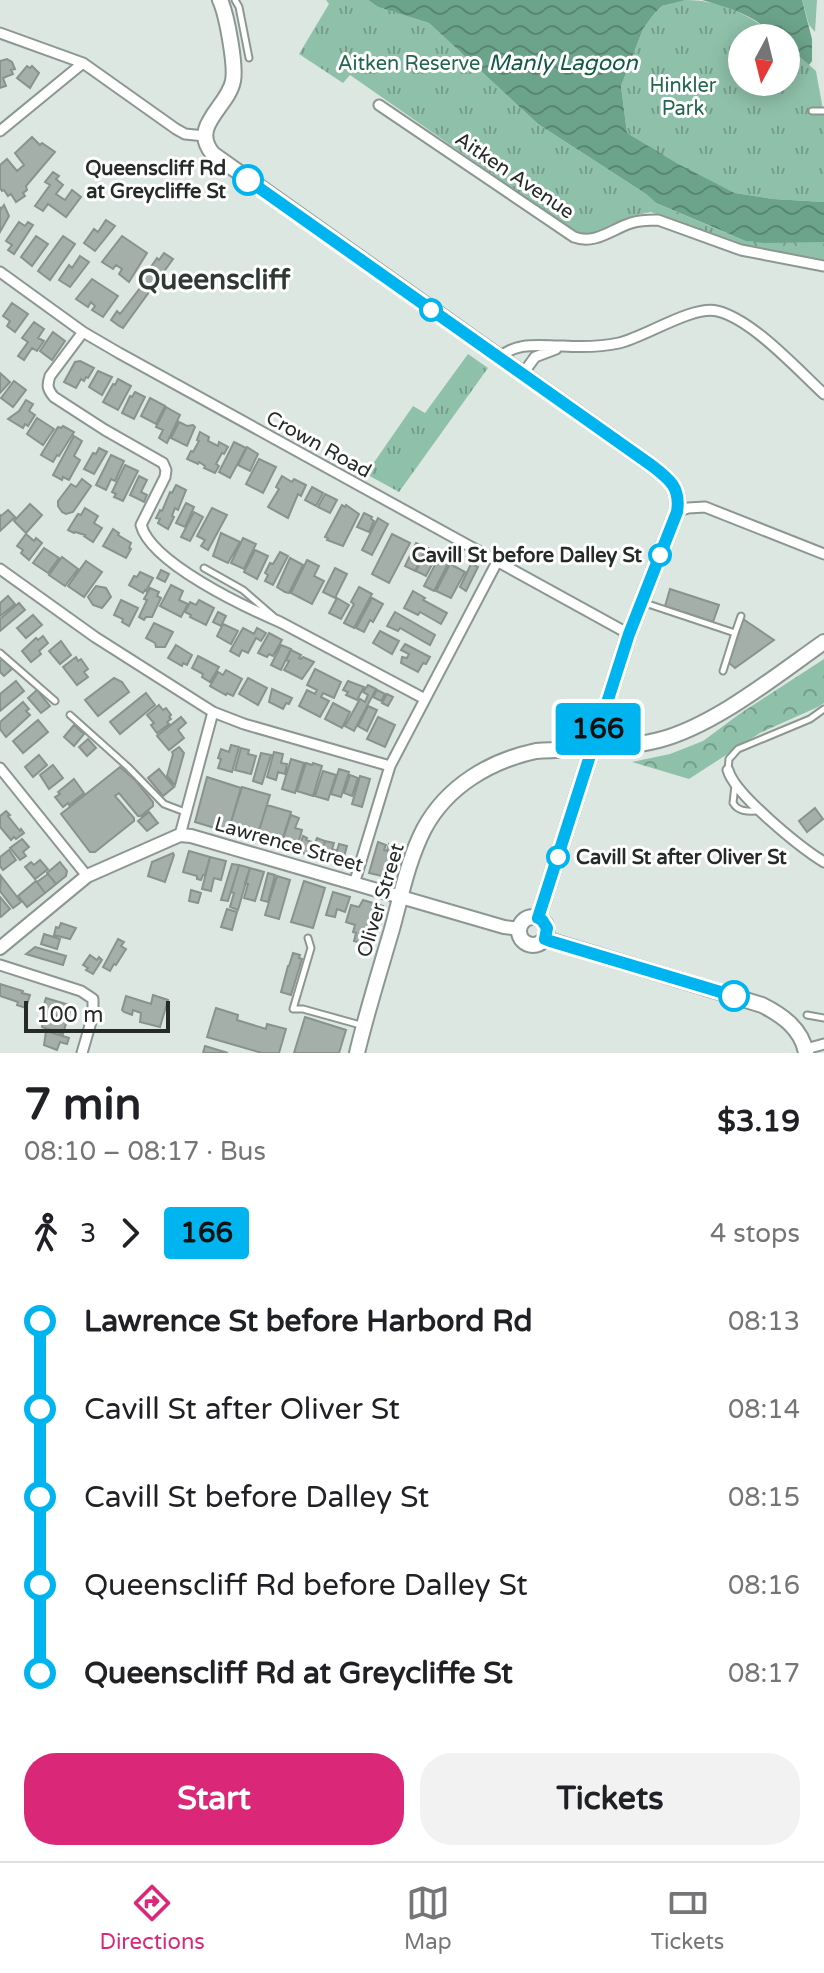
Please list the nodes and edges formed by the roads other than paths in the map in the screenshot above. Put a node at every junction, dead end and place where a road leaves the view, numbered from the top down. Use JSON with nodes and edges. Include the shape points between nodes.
{"nodes":[{"id":1,"x":220,"y":0,"type":"edge"},
{"id":2,"x":235,"y":0,"type":"edge"},
{"id":3,"x":0,"y":33,"type":"edge"},
{"id":4,"x":249,"y":58,"type":"dead end"},
{"id":5,"x":83,"y":63,"type":"junction"},
{"id":6,"x":379,"y":105,"type":"dead end"},
{"id":7,"x":812,"y":111,"type":"dead end"},
{"id":8,"x":824,"y":111,"type":"edge"},
{"id":9,"x":0,"y":131,"type":"edge"},
{"id":10,"x":205,"y":136,"type":"junction"},
{"id":11,"x":824,"y":266,"type":"edge"},
{"id":12,"x":0,"y":272,"type":"edge"},
{"id":13,"x":83,"y":332,"type":"junction"},
{"id":14,"x":563,"y":346,"type":"junction"},
{"id":15,"x":499,"y":358,"type":"junction"},
{"id":16,"x":522,"y":375,"type":"junction"},
{"id":17,"x":824,"y":394,"type":"edge"},
{"id":18,"x":677,"y":512,"type":"junction"},
{"id":19,"x":824,"y":554,"type":"edge"},
{"id":20,"x":497,"y":562,"type":"junction"},
{"id":21,"x":204,"y":568,"type":"dead end"},
{"id":22,"x":0,"y":569,"type":"edge"},
{"id":23,"x":641,"y":601,"type":"junction"},
{"id":24,"x":741,"y":616,"type":"dead end"},
{"id":25,"x":280,"y":622,"type":"junction"},
{"id":26,"x":735,"y":633,"type":"junction"},
{"id":27,"x":629,"y":634,"type":"junction"},
{"id":28,"x":824,"y":642,"type":"edge"},
{"id":29,"x":0,"y":653,"type":"edge"},
{"id":30,"x":723,"y":671,"type":"dead end"},
{"id":31,"x":425,"y":699,"type":"junction"},
{"id":32,"x":55,"y":701,"type":"dead end"},
{"id":33,"x":824,"y":709,"type":"edge"},
{"id":34,"x":213,"y":712,"type":"junction"},
{"id":35,"x":70,"y":715,"type":"dead end"},
{"id":36,"x":592,"y":748,"type":"junction"},
{"id":37,"x":390,"y":766,"type":"junction"},
{"id":38,"x":0,"y":768,"type":"edge"},
{"id":39,"x":728,"y":770,"type":"joint"},
{"id":40,"x":735,"y":785,"type":"junction"},
{"id":41,"x":761,"y":811,"type":"junction"},
{"id":42,"x":185,"y":812,"type":"junction"},
{"id":43,"x":183,"y":835,"type":"junction"},
{"id":44,"x":824,"y":862,"type":"edge"},
{"id":45,"x":87,"y":876,"type":"junction"},
{"id":46,"x":354,"y":884,"type":"junction"},
{"id":47,"x":401,"y":897,"type":"junction"},
{"id":48,"x":538,"y":918,"type":"junction"},
{"id":49,"x":520,"y":929,"type":"junction"},
{"id":50,"x":308,"y":938,"type":"dead end"},
{"id":51,"x":545,"y":939,"type":"junction"},
{"id":52,"x":0,"y":948,"type":"edge"},
{"id":53,"x":0,"y":965,"type":"edge"},
{"id":54,"x":807,"y":1015,"type":"dead end"},
{"id":55,"x":824,"y":1018,"type":"edge"},
{"id":56,"x":364,"y":1026,"type":"junction"},
{"id":57,"x":824,"y":1044,"type":"edge"},
{"id":58,"x":806,"y":1051,"type":"edge"},
{"id":59,"x":82,"y":1053,"type":"edge"},
{"id":60,"x":358,"y":1053,"type":"edge"}],
"edges":[{"from":1,"to":10,"type":"main road","via":[[233,79]]},
{"from":2,"to":4,"type":"lane"},
{"from":3,"to":5,"type":"street"},
{"from":5,"to":9,"type":"street"},
{"from":5,"to":10,"type":"street","via":[[176,129]]},
{"from":6,"to":11,"type":"street","name":"Aitken Avenue","via":[[584,241],[629,224],[658,220],[741,250]]},
{"from":7,"to":8,"type":"lane"},
{"from":10,"to":15,"type":"main road","via":[[207,148],[218,159]]},
{"from":12,"to":13,"type":"street","name":"Crown Road"},
{"from":13,"to":20,"type":"street","name":"Crown Road"},
{"from":13,"to":25,"type":"street","via":[[50,376],[49,391],[163,463],[165,477],[143,519],[143,534],[180,569]]},
{"from":14,"to":15,"type":"street","via":[[518,346]]},
{"from":14,"to":16,"type":"street","via":[[535,357]]},
{"from":14,"to":17,"type":"street","via":[[621,343],[700,311],[717,311],[743,322]]},
{"from":15,"to":16,"type":"main road"},
{"from":16,"to":18,"type":"main road","via":[[664,475],[678,495]]},
{"from":18,"to":19,"type":"street","via":[[705,507]]},
{"from":18,"to":23,"type":"main road"},
{"from":20,"to":27,"type":"street","name":"Crown Road"},
{"from":20,"to":31,"type":"street"},
{"from":21,"to":25,"type":"lane","via":[[243,590]]},
{"from":22,"to":34,"type":"street"},
{"from":23,"to":26,"type":"lane"},
{"from":23,"to":27,"type":"main road"},
{"from":24,"to":26,"type":"lane"},
{"from":25,"to":31,"type":"street"},
{"from":26,"to":30,"type":"lane"},
{"from":27,"to":36,"type":"main road"},
{"from":28,"to":36,"type":"main road","name":"Oliver Street","via":[[689,730],[652,742]]},
{"from":29,"to":32,"type":"lane"},
{"from":31,"to":37,"type":"street"},
{"from":33,"to":39,"type":"lane","via":[[738,749]]},
{"from":34,"to":37,"type":"street"},
{"from":34,"to":42,"type":"street"},
{"from":35,"to":42,"type":"lane","via":[[164,804]]},
{"from":36,"to":47,"type":"main road","name":"Oliver Street","via":[[521,754],[460,786],[424,829]]},
{"from":36,"to":48,"type":"main road"},
{"from":37,"to":46,"type":"street"},
{"from":38,"to":45,"type":"street"},
{"from":39,"to":40,"type":"street"},
{"from":40,"to":41,"type":"street"},
{"from":40,"to":41,"type":"lane","via":[[736,808]]},
{"from":41,"to":44,"type":"street"},
{"from":42,"to":43,"type":"street"},
{"from":43,"to":45,"type":"street"},
{"from":43,"to":46,"type":"street","name":"Lawrence Street"},
{"from":45,"to":52,"type":"street"},
{"from":46,"to":47,"type":"street","name":"Lawrence Street"},
{"from":47,"to":49,"type":"street","name":"Lawrence Street"},
{"from":47,"to":56,"type":"main road","name":"Oliver Street"},
{"from":48,"to":49,"type":"main road","via":[[523,921]]},
{"from":48,"to":51,"type":"main road","via":[[547,928]]},
{"from":49,"to":51,"type":"main road","via":[[526,942]]},
{"from":50,"to":56,"type":"lane","via":[[311,948],[293,1009]]},
{"from":51,"to":58,"type":"main road","via":[[762,1005],[792,1025]]},
{"from":53,"to":59,"type":"street","via":[[93,999]]},
{"from":54,"to":55,"type":"lane"},
{"from":56,"to":60,"type":"main road","name":"Oliver Street"},
{"from":57,"to":58,"type":"street"}]}
